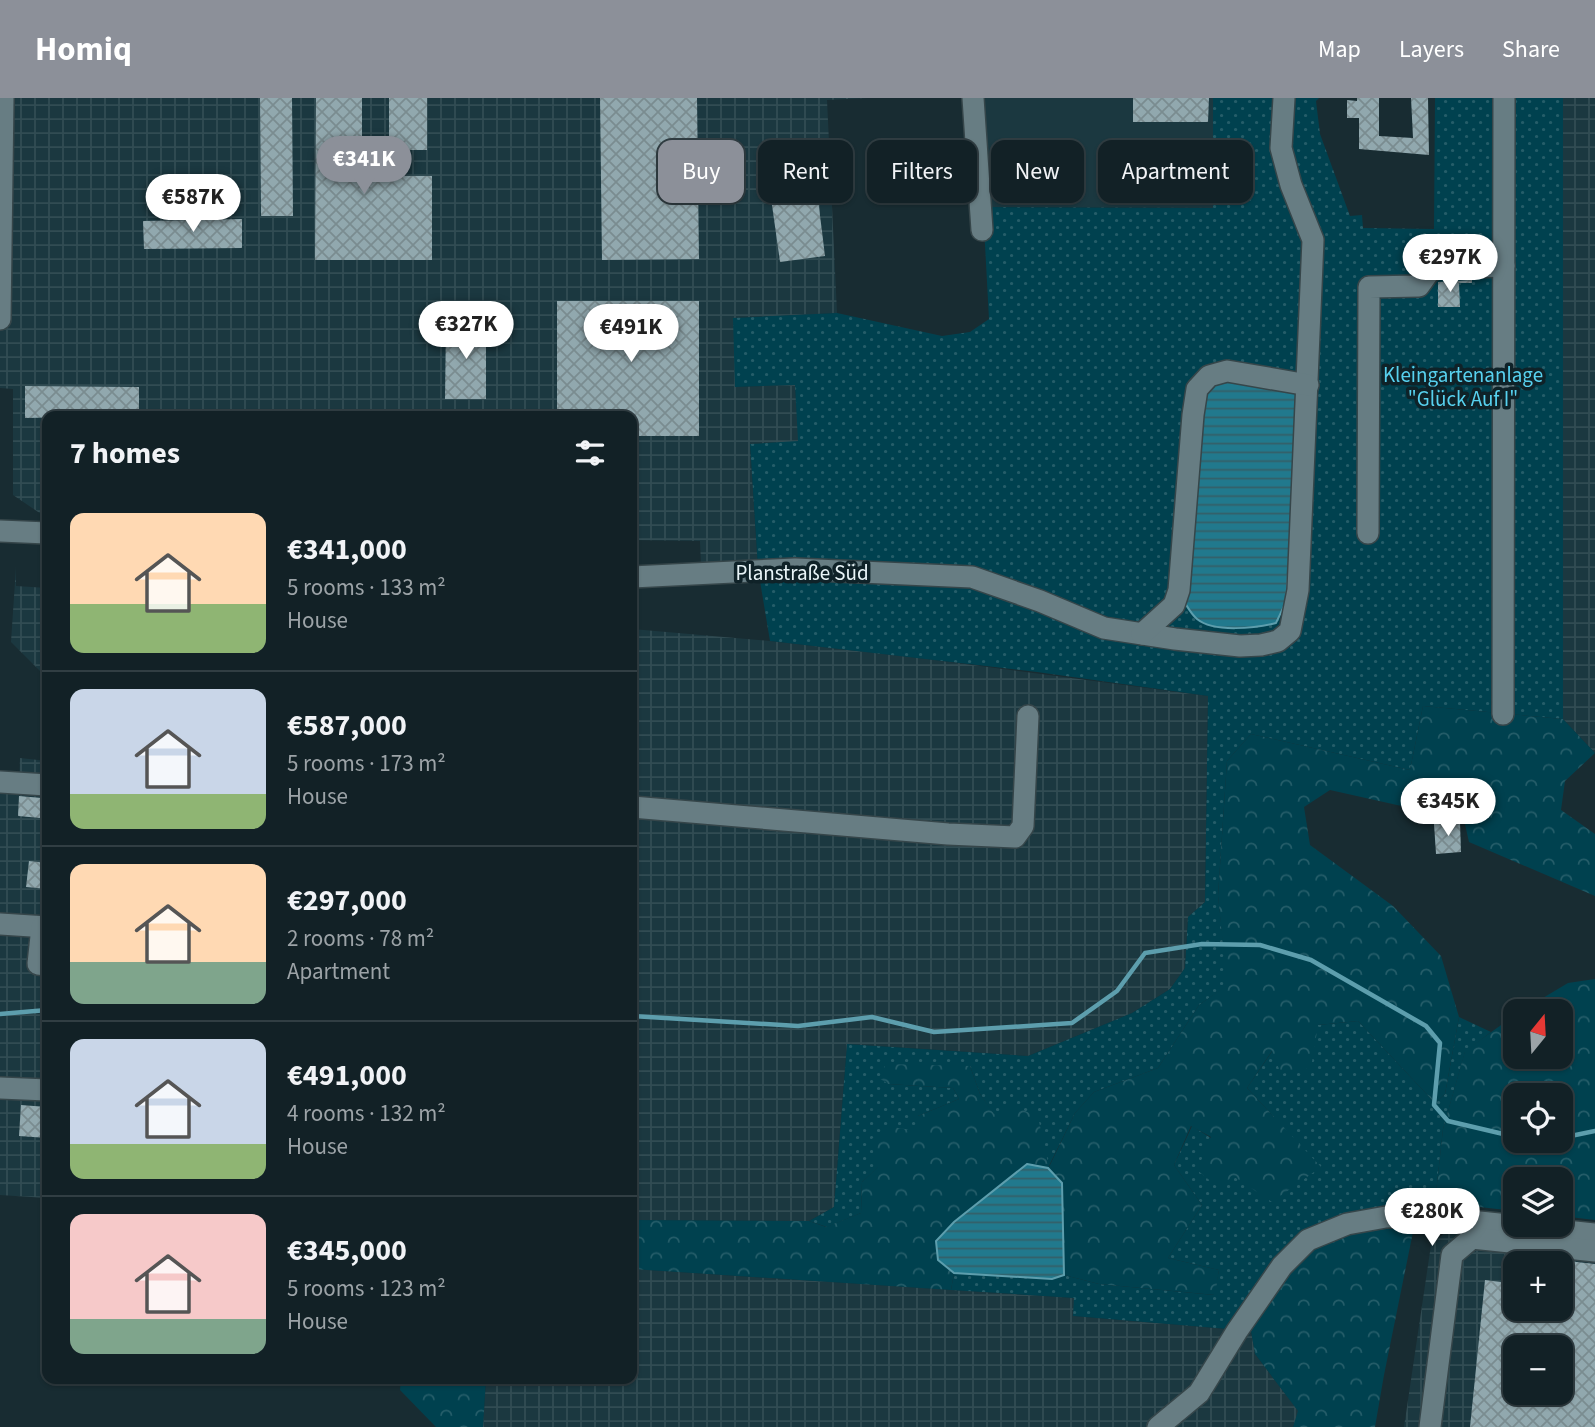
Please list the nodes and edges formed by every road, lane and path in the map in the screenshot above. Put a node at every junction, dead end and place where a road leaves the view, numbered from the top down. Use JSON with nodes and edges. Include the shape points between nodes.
{"nodes":[{"id":1,"x":4,"y":98,"type":"edge"},
{"id":2,"x":973,"y":98,"type":"edge"},
{"id":3,"x":1284,"y":98,"type":"edge"},
{"id":4,"x":1504,"y":98,"type":"edge"},
{"id":5,"x":1,"y":210,"type":"edge"},
{"id":6,"x":982,"y":230,"type":"dead end"},
{"id":7,"x":1504,"y":266,"type":"junction"},
{"id":8,"x":0,"y":319,"type":"edge"},
{"id":9,"x":1308,"y":385,"type":"junction"},
{"id":10,"x":0,"y":531,"type":"edge"},
{"id":11,"x":42,"y":533,"type":"edge"},
{"id":12,"x":1368,"y":533,"type":"dead end"},
{"id":13,"x":637,"y":577,"type":"edge"},
{"id":14,"x":1142,"y":634,"type":"junction"},
{"id":15,"x":1503,"y":713,"type":"dead end"},
{"id":16,"x":1028,"y":716,"type":"dead end"},
{"id":17,"x":0,"y":782,"type":"edge"},
{"id":18,"x":42,"y":785,"type":"edge"},
{"id":19,"x":637,"y":807,"type":"edge"},
{"id":20,"x":0,"y":924,"type":"edge"},
{"id":21,"x":42,"y":927,"type":"edge"},
{"id":22,"x":42,"y":939,"type":"edge"},
{"id":23,"x":42,"y":964,"type":"edge"},
{"id":24,"x":0,"y":1088,"type":"edge"},
{"id":25,"x":42,"y":1090,"type":"edge"},
{"id":26,"x":1595,"y":1234,"type":"edge"},
{"id":27,"x":1595,"y":1251,"type":"edge"},
{"id":28,"x":1158,"y":1427,"type":"edge"},
{"id":29,"x":1430,"y":1427,"type":"edge"}],
"edges":[{"from":1,"to":5,"type":"street"},
{"from":2,"to":6,"type":"street"},
{"from":3,"to":9,"type":"street","name":"Planstraße Süd","via":[[1281,148],[1313,240]]},
{"from":4,"to":7,"type":"street"},
{"from":5,"to":8,"type":"street"},
{"from":7,"to":12,"type":"street","via":[[1437,268],[1419,286],[1369,287]]},
{"from":7,"to":15,"type":"street"},
{"from":9,"to":14,"type":"street","via":[[1227,371],[1209,376],[1197,389],[1179,590],[1174,605]]},
{"from":9,"to":14,"type":"street","name":"Planstraße Süd","via":[[1298,590],[1290,631],[1278,641],[1240,646]]},
{"from":10,"to":11,"type":"street"},
{"from":13,"to":14,"type":"street","name":"Planstraße Süd","via":[[794,569],[972,577],[1104,628]]},
{"from":16,"to":19,"type":"street","via":[[1023,826],[1015,837]]},
{"from":17,"to":18,"type":"street"},
{"from":20,"to":21,"type":"street"},
{"from":22,"to":23,"type":"street","via":[[38,964]]},
{"from":24,"to":25,"type":"street"},
{"from":26,"to":28,"type":"street","via":[[1422,1216],[1347,1224],[1308,1240],[1282,1266],[1199,1393]]},
{"from":27,"to":29,"type":"street","via":[[1472,1238],[1452,1255]]}]}
